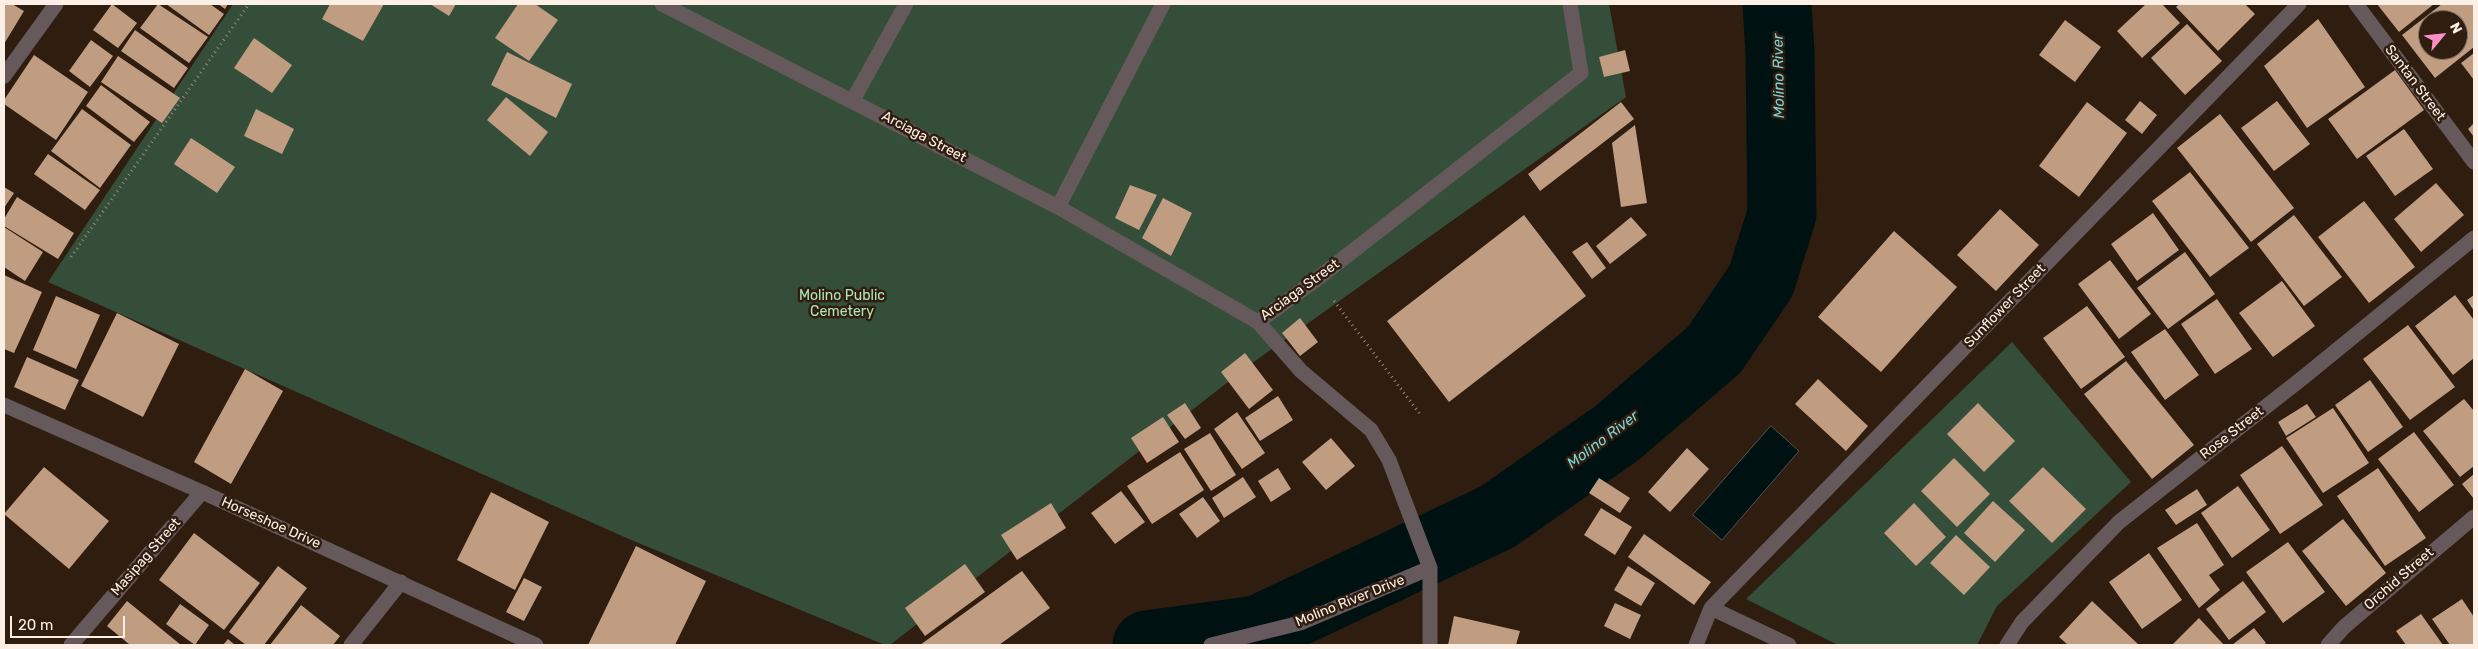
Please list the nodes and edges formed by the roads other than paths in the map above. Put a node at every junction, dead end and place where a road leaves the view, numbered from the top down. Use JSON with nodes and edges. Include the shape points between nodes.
{"nodes":[{"id":1,"x":54,"y":4,"type":"edge"},
{"id":2,"x":662,"y":4,"type":"edge"},
{"id":3,"x":906,"y":4,"type":"edge"},
{"id":4,"x":1163,"y":4,"type":"edge"},
{"id":5,"x":1570,"y":4,"type":"edge"},
{"id":6,"x":2299,"y":4,"type":"edge"},
{"id":7,"x":2356,"y":4,"type":"edge"},
{"id":8,"x":4,"y":76,"type":"edge"},
{"id":9,"x":853,"y":100,"type":"junction"},
{"id":10,"x":2474,"y":162,"type":"edge"},
{"id":11,"x":1058,"y":207,"type":"junction"},
{"id":12,"x":2474,"y":238,"type":"edge"},
{"id":13,"x":1258,"y":322,"type":"junction"},
{"id":14,"x":4,"y":405,"type":"edge"},
{"id":15,"x":202,"y":492,"type":"junction"},
{"id":16,"x":2474,"y":517,"type":"edge"},
{"id":17,"x":1430,"y":568,"type":"junction"},
{"id":18,"x":401,"y":582,"type":"junction"},
{"id":19,"x":1711,"y":608,"type":"junction"},
{"id":20,"x":71,"y":645,"type":"edge"},
{"id":21,"x":351,"y":645,"type":"edge"},
{"id":22,"x":536,"y":645,"type":"edge"},
{"id":23,"x":1211,"y":645,"type":"edge"},
{"id":24,"x":1430,"y":645,"type":"edge"},
{"id":25,"x":1696,"y":645,"type":"edge"},
{"id":26,"x":1789,"y":645,"type":"edge"},
{"id":27,"x":2007,"y":645,"type":"edge"},
{"id":28,"x":2328,"y":645,"type":"edge"}],
"edges":[{"from":1,"to":8,"type":"street"},
{"from":2,"to":9,"type":"street","name":"Arciaga Street"},
{"from":3,"to":9,"type":"street"},
{"from":4,"to":11,"type":"street"},
{"from":5,"to":13,"type":"street","name":"Arciaga Street","via":[[1580,73]]},
{"from":6,"to":19,"type":"street","name":"Sunflower Street"},
{"from":7,"to":10,"type":"street","name":"Santan Street"},
{"from":9,"to":11,"type":"street","name":"Arciaga Street"},
{"from":11,"to":13,"type":"street","name":"Arciaga Street"},
{"from":12,"to":27,"type":"street","name":"Rose Street","via":[[2119,522],[2022,622]]},
{"from":13,"to":17,"type":"street","via":[[1301,370],[1371,430],[1389,460]]},
{"from":14,"to":15,"type":"street","name":"Horseshoe Drive"},
{"from":15,"to":18,"type":"street","name":"Horseshoe Drive"},
{"from":15,"to":20,"type":"street","name":"Masipag Street"},
{"from":16,"to":28,"type":"street","name":"Orchid Street","via":[[2344,627]]},
{"from":17,"to":23,"type":"street","name":"Molino River Drive","via":[[1300,623]]},
{"from":17,"to":24,"type":"street"},
{"from":18,"to":21,"type":"street"},
{"from":18,"to":22,"type":"street","name":"Horseshoe Drive"},
{"from":19,"to":25,"type":"street"},
{"from":19,"to":26,"type":"street"}]}
